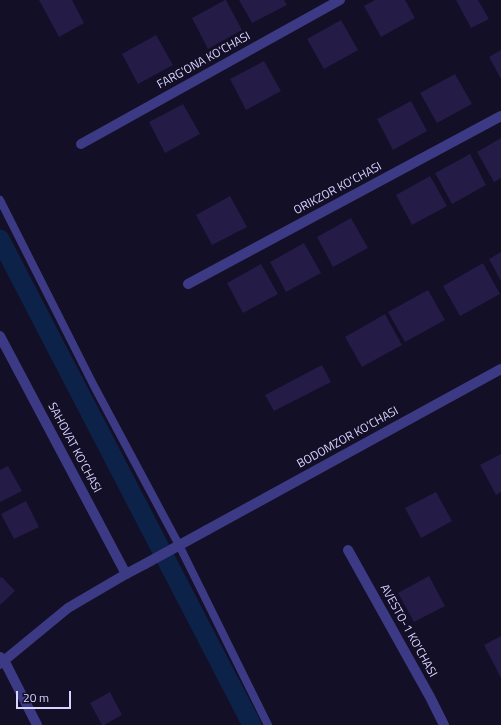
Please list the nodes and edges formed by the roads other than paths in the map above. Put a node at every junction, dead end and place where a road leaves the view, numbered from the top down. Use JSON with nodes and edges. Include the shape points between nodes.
{"nodes":[{"id":1,"x":340,"y":0,"type":"edge"},
{"id":2,"x":501,"y":116,"type":"edge"},
{"id":3,"x":81,"y":144,"type":"dead end"},
{"id":4,"x":0,"y":200,"type":"edge"},
{"id":5,"x":188,"y":284,"type":"dead end"},
{"id":6,"x":0,"y":336,"type":"edge"},
{"id":7,"x":500,"y":372,"type":"edge"},
{"id":8,"x":179,"y":545,"type":"junction"},
{"id":9,"x":348,"y":550,"type":"dead end"},
{"id":10,"x":126,"y":574,"type":"junction"},
{"id":11,"x":1,"y":660,"type":"edge"},
{"id":12,"x":37,"y":725,"type":"edge"},
{"id":13,"x":268,"y":725,"type":"edge"},
{"id":14,"x":444,"y":725,"type":"edge"}],
"edges":[{"from":1,"to":3,"type":"street","name":"FARG'ONA KO'CHASI"},
{"from":2,"to":5,"type":"street","name":"ORIKZOR KO'CHASI"},
{"from":4,"to":8,"type":"lane","via":[[94,386]]},
{"from":6,"to":10,"type":"street","name":"SAHOVAT KO'CHASI"},
{"from":7,"to":8,"type":"street","name":"BODOMZOR KO'CHASI","bridge":true},
{"from":8,"to":10,"type":"street","name":"BODOMZOR KO'CHASI","bridge":true},
{"from":8,"to":13,"type":"lane"},
{"from":9,"to":14,"type":"street","name":"AVESTO-1 KO'CHASI"},
{"from":10,"to":11,"type":"street","via":[[68,608]]},
{"from":11,"to":12,"type":"street"}]}
